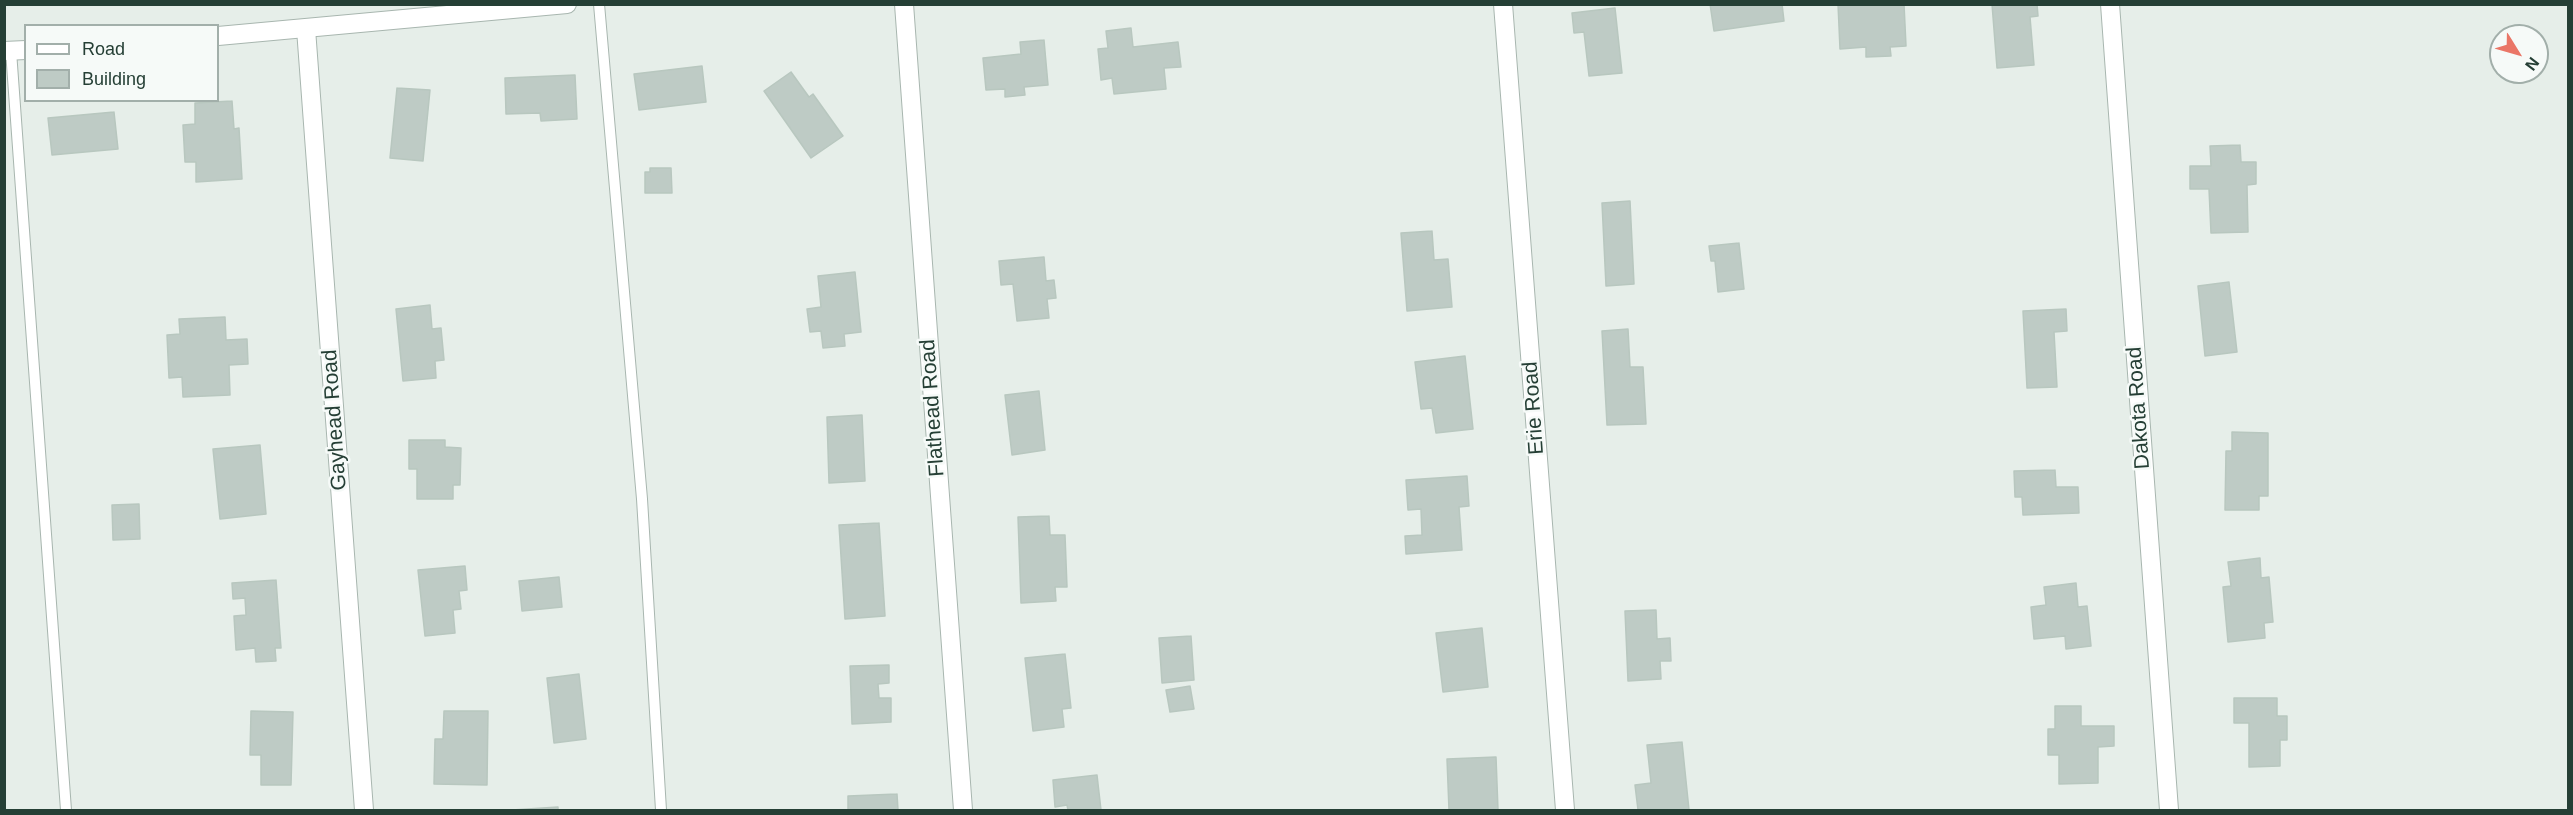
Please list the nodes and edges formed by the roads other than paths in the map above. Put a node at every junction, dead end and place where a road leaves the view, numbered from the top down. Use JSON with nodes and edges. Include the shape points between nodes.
{"nodes":[{"id":1,"x":567,"y":4,"type":"edge"},
{"id":2,"x":599,"y":4,"type":"edge"},
{"id":3,"x":904,"y":4,"type":"edge"},
{"id":4,"x":1503,"y":4,"type":"edge"},
{"id":5,"x":2109,"y":4,"type":"edge"},
{"id":6,"x":306,"y":29,"type":"junction"},
{"id":7,"x":219,"y":36,"type":"edge"},
{"id":8,"x":14,"y":51,"type":"edge"},
{"id":9,"x":66,"y":810,"type":"edge"},
{"id":10,"x":364,"y":810,"type":"edge"},
{"id":11,"x":662,"y":810,"type":"edge"},
{"id":12,"x":963,"y":810,"type":"edge"},
{"id":13,"x":1565,"y":810,"type":"edge"},
{"id":14,"x":2169,"y":810,"type":"edge"}],
"edges":[{"from":1,"to":6,"type":"street"},
{"from":2,"to":11,"type":"lane","via":[[642,499]]},
{"from":3,"to":12,"type":"street","name":"Flathead Road"},
{"from":4,"to":13,"type":"street","name":"Erie Road"},
{"from":5,"to":14,"type":"street","name":"Dakota Road"},
{"from":6,"to":7,"type":"street"},
{"from":6,"to":10,"type":"street","name":"Gayhead Road"},
{"from":8,"to":9,"type":"lane"}]}
